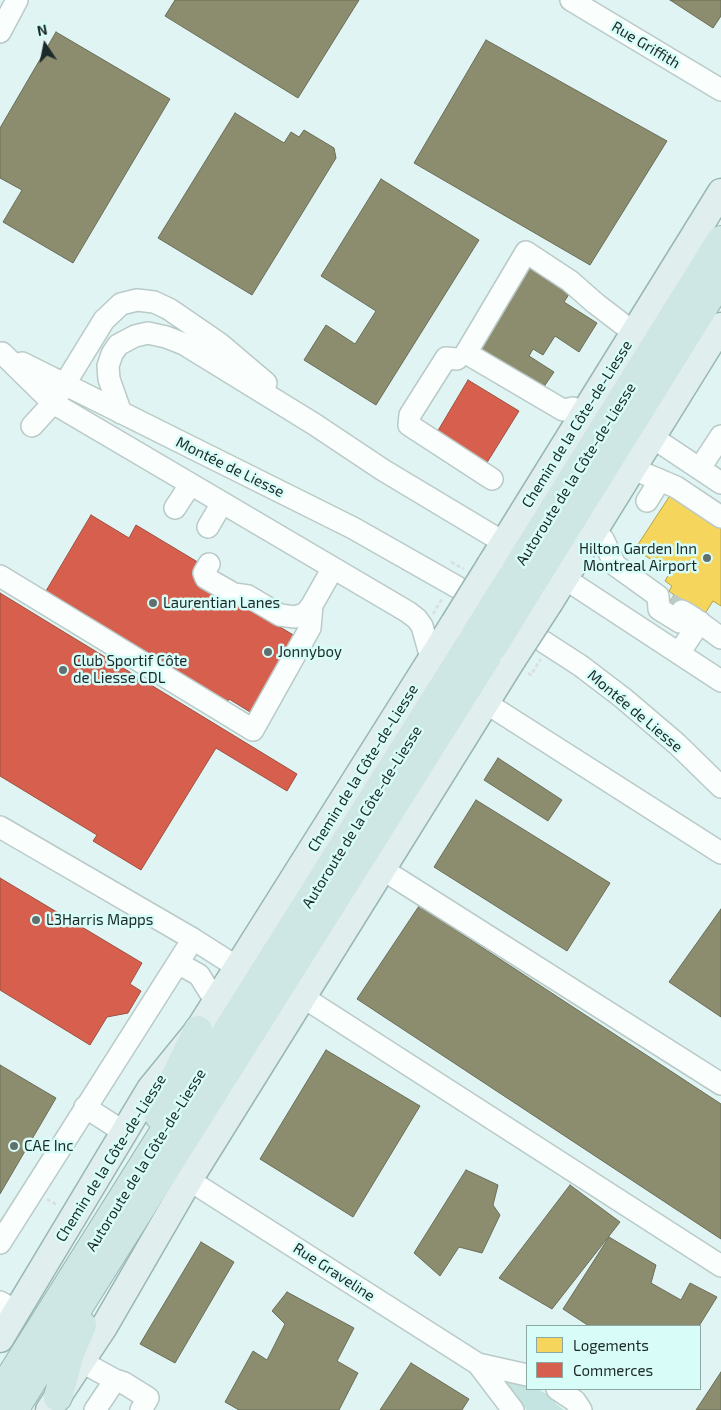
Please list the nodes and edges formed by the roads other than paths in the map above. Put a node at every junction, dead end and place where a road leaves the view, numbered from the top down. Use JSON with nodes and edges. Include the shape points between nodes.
{"nodes":[{"id":1,"x":17,"y":0,"type":"edge"},
{"id":2,"x":571,"y":0,"type":"edge"},
{"id":3,"x":0,"y":32,"type":"edge"},
{"id":4,"x":721,"y":90,"type":"edge"},
{"id":5,"x":721,"y":192,"type":"edge"},
{"id":6,"x":721,"y":240,"type":"edge"},
{"id":7,"x":721,"y":279,"type":"edge"},
{"id":8,"x":635,"y":331,"type":"junction"},
{"id":9,"x":719,"y":335,"type":"edge"},
{"id":10,"x":1,"y":352,"type":"edge"},
{"id":11,"x":457,"y":359,"type":"dead end"},
{"id":12,"x":64,"y":385,"type":"junction"},
{"id":13,"x":53,"y":403,"type":"junction"},
{"id":14,"x":121,"y":413,"type":"junction"},
{"id":15,"x":584,"y":413,"type":"junction"},
{"id":16,"x":314,"y":424,"type":"junction"},
{"id":17,"x":32,"y":426,"type":"dead end"},
{"id":18,"x":652,"y":437,"type":"junction"},
{"id":19,"x":718,"y":447,"type":"edge"},
{"id":20,"x":633,"y":467,"type":"junction"},
{"id":21,"x":700,"y":468,"type":"junction"},
{"id":22,"x":492,"y":479,"type":"dead end"},
{"id":23,"x":660,"y":480,"type":"junction"},
{"id":24,"x":721,"y":483,"type":"edge"},
{"id":25,"x":190,"y":485,"type":"junction"},
{"id":26,"x":647,"y":501,"type":"dead end"},
{"id":27,"x":222,"y":504,"type":"junction"},
{"id":28,"x":175,"y":508,"type":"dead end"},
{"id":29,"x":721,"y":517,"type":"edge"},
{"id":30,"x":208,"y":527,"type":"dead end"},
{"id":31,"x":592,"y":532,"type":"junction"},
{"id":32,"x":503,"y":542,"type":"junction"},
{"id":33,"x":209,"y":564,"type":"dead end"},
{"id":34,"x":333,"y":568,"type":"junction"},
{"id":35,"x":0,"y":576,"type":"edge"},
{"id":36,"x":564,"y":578,"type":"junction"},
{"id":37,"x":520,"y":583,"type":"junction"},
{"id":38,"x":448,"y":591,"type":"road end"},
{"id":39,"x":312,"y":605,"type":"junction"},
{"id":40,"x":680,"y":610,"type":"junction"},
{"id":41,"x":721,"y":638,"type":"edge"},
{"id":42,"x":483,"y":642,"type":"junction"},
{"id":43,"x":544,"y":653,"type":"road end"},
{"id":44,"x":678,"y":653,"type":"junction"},
{"id":45,"x":431,"y":658,"type":"junction"},
{"id":46,"x":721,"y":681,"type":"edge"},
{"id":47,"x":486,"y":703,"type":"junction"},
{"id":48,"x":721,"y":786,"type":"edge"},
{"id":49,"x":0,"y":827,"type":"edge"},
{"id":50,"x":721,"y":853,"type":"edge"},
{"id":51,"x":382,"y":870,"type":"junction"},
{"id":52,"x":193,"y":939,"type":"junction"},
{"id":53,"x":178,"y":963,"type":"junction"},
{"id":54,"x":237,"y":967,"type":"junction"},
{"id":55,"x":303,"y":997,"type":"junction"},
{"id":56,"x":216,"y":1002,"type":"junction"},
{"id":57,"x":198,"y":1030,"type":"junction"},
{"id":58,"x":721,"y":1084,"type":"edge"},
{"id":59,"x":85,"y":1107,"type":"junction"},
{"id":60,"x":124,"y":1132,"type":"junction"},
{"id":61,"x":142,"y":1167,"type":"junction"},
{"id":62,"x":189,"y":1180,"type":"junction"},
{"id":63,"x":0,"y":1242,"type":"edge"},
{"id":64,"x":111,"y":1255,"type":"junction"},
{"id":65,"x":721,"y":1266,"type":"edge"},
{"id":66,"x":8,"y":1306,"type":"edge"},
{"id":67,"x":0,"y":1339,"type":"edge"},
{"id":68,"x":82,"y":1362,"type":"junction"},
{"id":69,"x":478,"y":1364,"type":"junction"},
{"id":70,"x":526,"y":1374,"type":"edge"},
{"id":71,"x":115,"y":1380,"type":"junction"},
{"id":72,"x":558,"y":1390,"type":"edge"},
{"id":73,"x":0,"y":1393,"type":"edge"},
{"id":74,"x":54,"y":1404,"type":"edge"},
{"id":75,"x":14,"y":1410,"type":"edge"},
{"id":76,"x":95,"y":1410,"type":"edge"},
{"id":77,"x":141,"y":1410,"type":"edge"},
{"id":78,"x":513,"y":1410,"type":"edge"},
{"id":79,"x":581,"y":1410,"type":"edge"}],
"edges":[{"from":1,"to":3,"type":"street"},
{"from":2,"to":4,"type":"street","name":"Rue Griffith"},
{"from":5,"to":8,"type":"main road","name":"Chemin de la Côte-de-Liesse"},
{"from":6,"to":37,"type":"highway","name":"Autoroute de la Côte-de-Liesse"},
{"from":7,"to":37,"type":"highway","name":"Autoroute de la Côte-de-Liesse"},
{"from":8,"to":15,"type":"main road","name":"Chemin de la Côte-de-Liesse"},
{"from":8,"to":15,"type":"street","via":[[526,252],[466,353],[563,410],[573,408]]},
{"from":9,"to":18,"type":"main road","name":"Chemin de la Côte-de-Liesse"},
{"from":10,"to":12,"type":"street","name":"Montée de Liesse"},
{"from":10,"to":13,"type":"street"},
{"from":11,"to":22,"type":"street","via":[[446,358],[410,415],[410,425]]},
{"from":12,"to":13,"type":"street"},
{"from":12,"to":14,"type":"street","name":"Montée de Liesse"},
{"from":12,"to":16,"type":"street","via":[[110,314],[126,302],[148,300],[165,306],[220,344]]},
{"from":13,"to":17,"type":"street"},
{"from":13,"to":25,"type":"street"},
{"from":14,"to":16,"type":"street","via":[[109,380],[109,360],[123,341],[148,333],[184,344]]},
{"from":14,"to":38,"type":"street","name":"Montée de Liesse","via":[[353,528]]},
{"from":15,"to":32,"type":"main road","name":"Chemin de la Côte-de-Liesse"},
{"from":16,"to":32,"type":"street"},
{"from":18,"to":20,"type":"main road","name":"Chemin de la Côte-de-Liesse"},
{"from":18,"to":21,"type":"street"},
{"from":19,"to":21,"type":"street"},
{"from":20,"to":23,"type":"street"},
{"from":20,"to":31,"type":"main road","name":"Chemin de la Côte-de-Liesse"},
{"from":21,"to":24,"type":"street"},
{"from":23,"to":26,"type":"street"},
{"from":23,"to":29,"type":"street"},
{"from":25,"to":27,"type":"street"},
{"from":25,"to":28,"type":"street"},
{"from":27,"to":30,"type":"street"},
{"from":27,"to":34,"type":"street"},
{"from":31,"to":36,"type":"main road","name":"Chemin de la Côte-de-Liesse"},
{"from":31,"to":40,"type":"street","via":[[603,539],[615,565]]},
{"from":32,"to":37,"type":"main road","name":"Chemin de la Côte-de-Liesse"},
{"from":33,"to":39,"type":"street","via":[[204,573],[206,578],[234,594],[248,596],[280,615],[295,617],[306,613]]},
{"from":34,"to":39,"type":"street"},
{"from":34,"to":45,"type":"street","via":[[417,619],[425,632]]},
{"from":35,"to":39,"type":"street","via":[[252,730],[310,628]]},
{"from":36,"to":37,"type":"main road","name":"Chemin de la Côte-de-Liesse"},
{"from":36,"to":44,"type":"street"},
{"from":37,"to":42,"type":"highway","name":"Autoroute de la Côte-de-Liesse","bridge":true},
{"from":37,"to":42,"type":"main road","name":"Chemin de la Côte-de-Liesse","bridge":true},
{"from":40,"to":41,"type":"street"},
{"from":40,"to":44,"type":"street"},
{"from":42,"to":45,"type":"main road","name":"Chemin de la Côte-de-Liesse"},
{"from":42,"to":47,"type":"main road","name":"Chemin de la Côte-de-Liesse"},
{"from":42,"to":61,"type":"highway","name":"Autoroute de la Côte-de-Liesse"},
{"from":42,"to":64,"type":"highway","name":"Autoroute de la Côte-de-Liesse"},
{"from":43,"to":48,"type":"street","name":"Montée de Liesse","via":[[623,698]]},
{"from":44,"to":46,"type":"street"},
{"from":45,"to":54,"type":"main road","name":"Chemin de la Côte-de-Liesse"},
{"from":47,"to":50,"type":"street"},
{"from":47,"to":51,"type":"main road","name":"Chemin de la Côte-de-Liesse"},
{"from":49,"to":52,"type":"street"},
{"from":51,"to":55,"type":"main road","name":"Chemin de la Côte-de-Liesse"},
{"from":51,"to":58,"type":"street"},
{"from":52,"to":53,"type":"street"},
{"from":52,"to":54,"type":"street"},
{"from":53,"to":56,"type":"street","via":[[199,974]]},
{"from":53,"to":59,"type":"street"},
{"from":54,"to":56,"type":"main road","name":"Chemin de la Côte-de-Liesse"},
{"from":55,"to":62,"type":"main road","name":"Chemin de la Côte-de-Liesse"},
{"from":55,"to":65,"type":"street"},
{"from":56,"to":57,"type":"main road","name":"Chemin de la Côte-de-Liesse"},
{"from":57,"to":60,"type":"main road","name":"Chemin de la Côte-de-Liesse","via":[[150,1089]]},
{"from":57,"to":61,"type":"highway","via":[[165,1098]]},
{"from":59,"to":60,"type":"street"},
{"from":59,"to":63,"type":"street"},
{"from":60,"to":66,"type":"main road","name":"Chemin de la Côte-de-Liesse"},
{"from":61,"to":73,"type":"highway","name":"Autoroute de la Côte-de-Liesse"},
{"from":62,"to":68,"type":"main road","name":"Chemin de la Côte-de-Liesse"},
{"from":62,"to":69,"type":"street","name":"Rue Graveline"},
{"from":64,"to":74,"type":"highway","via":[[70,1353]]},
{"from":64,"to":75,"type":"highway","name":"Autoroute de la Côte-de-Liesse"},
{"from":66,"to":67,"type":"main road","name":"Chemin de la Côte-de-Liesse"},
{"from":68,"to":71,"type":"street"},
{"from":68,"to":74,"type":"main road","name":"Chemin de la Côte-de-Liesse"},
{"from":69,"to":70,"type":"street","name":"Rue Graveline"},
{"from":69,"to":78,"type":"street","name":"Rue Graveline"},
{"from":71,"to":76,"type":"street"},
{"from":71,"to":77,"type":"street","via":[[148,1398]]},
{"from":72,"to":79,"type":"street","via":[[575,1401]]}]}
